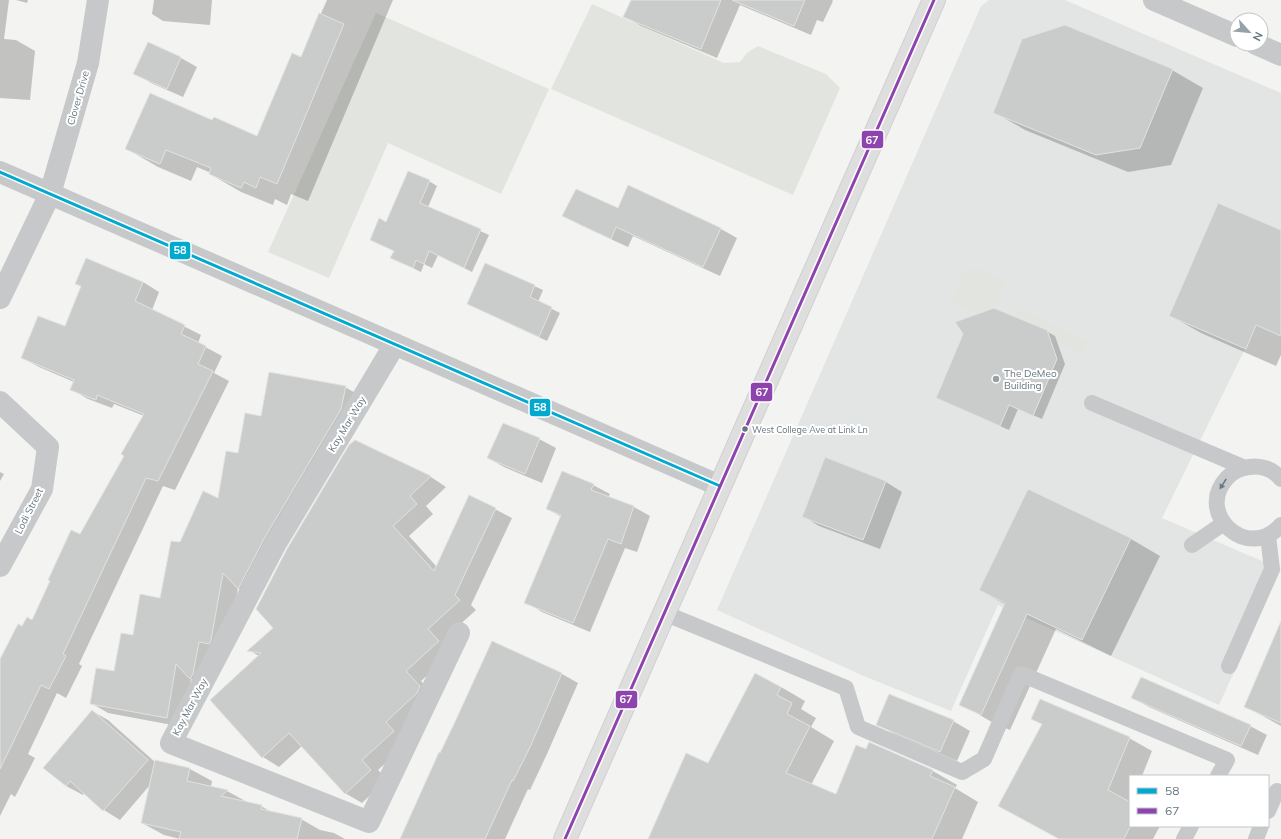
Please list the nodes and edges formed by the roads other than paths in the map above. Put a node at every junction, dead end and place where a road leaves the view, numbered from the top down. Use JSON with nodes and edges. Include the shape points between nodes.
{"nodes":[{"id":1,"x":98,"y":0,"type":"edge"},
{"id":2,"x":934,"y":0,"type":"edge"},
{"id":3,"x":1154,"y":0,"type":"edge"},
{"id":4,"x":1229,"y":33,"type":"edge"},
{"id":5,"x":1269,"y":50,"type":"edge"},
{"id":6,"x":1281,"y":55,"type":"edge"},
{"id":7,"x":0,"y":172,"type":"edge"},
{"id":8,"x":50,"y":194,"type":"junction"},
{"id":9,"x":0,"y":298,"type":"edge"},
{"id":10,"x":395,"y":344,"type":"junction"},
{"id":11,"x":0,"y":402,"type":"edge"},
{"id":12,"x":1092,"y":403,"type":"dead end"},
{"id":13,"x":1243,"y":468,"type":"junction"},
{"id":14,"x":1281,"y":479,"type":"edge"},
{"id":15,"x":720,"y":486,"type":"junction"},
{"id":16,"x":1224,"y":523,"type":"junction"},
{"id":17,"x":1281,"y":526,"type":"edge"},
{"id":18,"x":1268,"y":536,"type":"junction"},
{"id":19,"x":1192,"y":545,"type":"dead end"},
{"id":20,"x":0,"y":566,"type":"edge"},
{"id":21,"x":664,"y":613,"type":"junction"},
{"id":22,"x":459,"y":633,"type":"dead end"},
{"id":23,"x":1229,"y":666,"type":"dead end"},
{"id":24,"x":1219,"y":775,"type":"edge"},
{"id":25,"x":1281,"y":793,"type":"edge"},
{"id":26,"x":1269,"y":809,"type":"edge"},
{"id":27,"x":1190,"y":827,"type":"edge"},
{"id":28,"x":1261,"y":827,"type":"edge"},
{"id":29,"x":565,"y":839,"type":"edge"},
{"id":30,"x":1184,"y":839,"type":"edge"},
{"id":31,"x":1256,"y":839,"type":"edge"}],
"edges":[{"from":1,"to":8,"type":"street","name":"Clover Drive","via":[[88,63]]},
{"from":2,"to":15,"type":"main road"},
{"from":3,"to":4,"type":"street"},
{"from":5,"to":6,"type":"street"},
{"from":7,"to":8,"type":"street"},
{"from":8,"to":9,"type":"street"},
{"from":8,"to":10,"type":"street"},
{"from":10,"to":15,"type":"street"},
{"from":10,"to":22,"type":"street","name":"Kay Mar Way","via":[[276,542],[171,743],[369,822]]},
{"from":11,"to":20,"type":"street","name":"Lodi Street","via":[[48,447],[42,489]]},
{"from":12,"to":13,"type":"lane"},
{"from":13,"to":14,"type":"lane","via":[[1256,466],[1268,469]]},
{"from":13,"to":16,"type":"lane","one_way":true,"via":[[1232,473],[1223,482],[1218,494],[1217,506]]},
{"from":15,"to":21,"type":"main road"},
{"from":16,"to":18,"type":"lane","via":[[1235,534],[1245,538],[1257,539]]},
{"from":16,"to":19,"type":"lane"},
{"from":17,"to":18,"type":"lane"},
{"from":18,"to":23,"type":"lane","via":[[1272,569]]},
{"from":21,"to":24,"type":"lane","via":[[846,688],[858,727],[962,772],[984,759],[1021,674],[1227,760]]},
{"from":21,"to":29,"type":"main road"},
{"from":25,"to":26,"type":"lane","via":[[1277,791]]},
{"from":27,"to":30,"type":"lane"},
{"from":28,"to":31,"type":"lane"}]}
